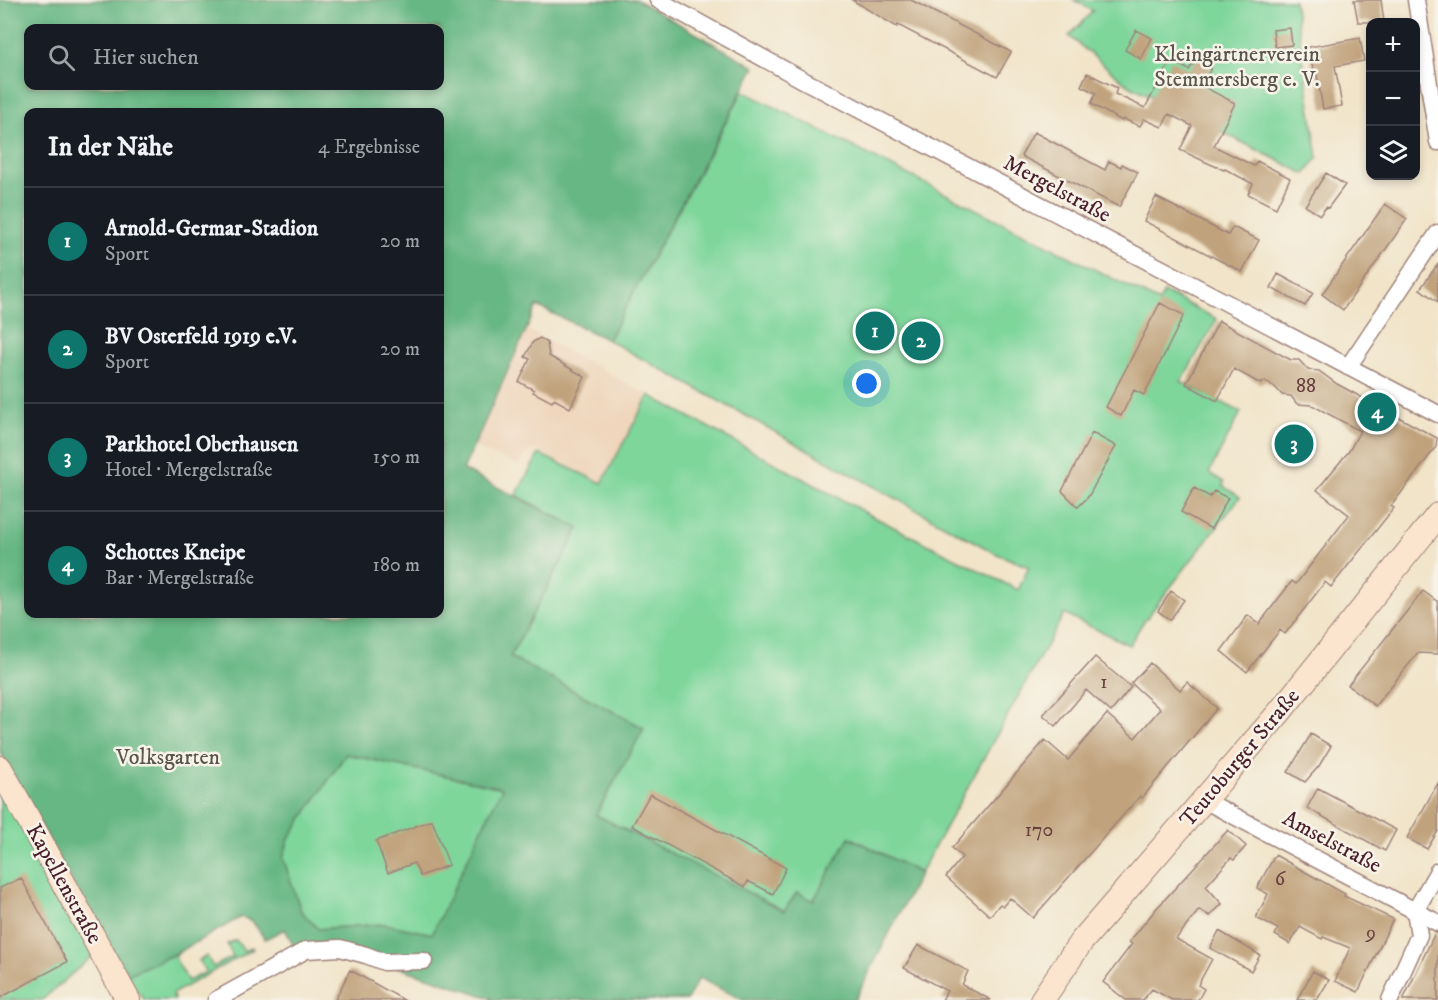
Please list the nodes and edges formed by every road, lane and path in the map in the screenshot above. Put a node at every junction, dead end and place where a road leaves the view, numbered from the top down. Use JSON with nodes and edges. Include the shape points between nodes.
{"nodes":[{"id":1,"x":658,"y":0,"type":"edge"},
{"id":2,"x":1416,"y":0,"type":"edge"},
{"id":3,"x":1438,"y":142,"type":"edge"},
{"id":4,"x":1438,"y":233,"type":"edge"},
{"id":5,"x":1348,"y":366,"type":"junction"},
{"id":6,"x":1438,"y":414,"type":"edge"},
{"id":7,"x":1438,"y":515,"type":"edge"},
{"id":8,"x":0,"y":768,"type":"edge"},
{"id":9,"x":1204,"y":800,"type":"junction"},
{"id":10,"x":1438,"y":871,"type":"edge"},
{"id":11,"x":1415,"y":911,"type":"junction"},
{"id":12,"x":1438,"y":923,"type":"edge"},
{"id":13,"x":424,"y":961,"type":"dead end"},
{"id":14,"x":128,"y":1000,"type":"edge"},
{"id":15,"x":216,"y":1000,"type":"edge"},
{"id":16,"x":1042,"y":1000,"type":"edge"},
{"id":17,"x":1390,"y":1000,"type":"edge"}],
"edges":[{"from":1,"to":5,"type":"street","name":"Mergelstraße","via":[[802,80]]},
{"from":2,"to":3,"type":"street"},
{"from":4,"to":5,"type":"street"},
{"from":5,"to":6,"type":"street","name":"Mergelstraße"},
{"from":7,"to":9,"type":"main road","name":"Teutoburger Straße"},
{"from":8,"to":14,"type":"main road","name":"Kapellenstraße"},
{"from":9,"to":11,"type":"street","name":"Amselstraße"},
{"from":9,"to":16,"type":"main road","name":"Teutoburger Straße","via":[[1081,942]]},
{"from":10,"to":11,"type":"street"},
{"from":11,"to":12,"type":"street","name":"Amselstraße"},
{"from":11,"to":17,"type":"street","via":[[1419,935]]},
{"from":13,"to":15,"type":"street","via":[[384,962],[340,948],[306,950]]}]}
